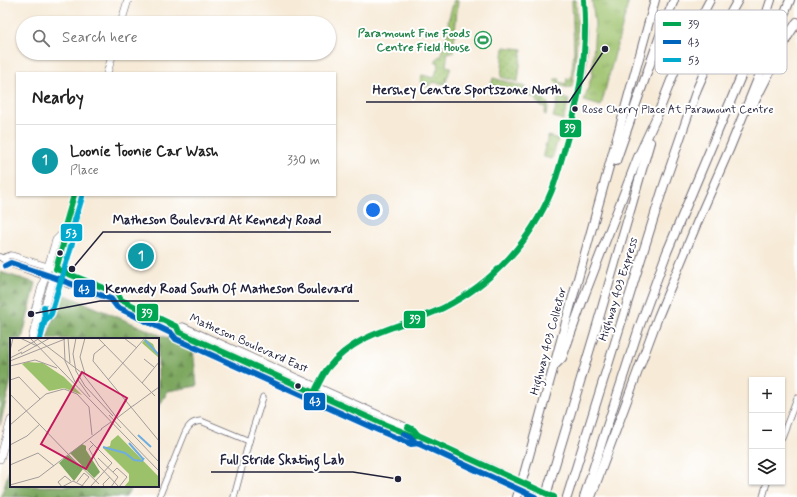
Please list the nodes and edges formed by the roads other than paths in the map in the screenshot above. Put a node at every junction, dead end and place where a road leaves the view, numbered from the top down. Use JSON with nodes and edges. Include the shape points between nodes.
{"nodes":[{"id":1,"x":128,"y":0,"type":"edge"},
{"id":2,"x":584,"y":0,"type":"edge"},
{"id":3,"x":655,"y":0,"type":"edge"},
{"id":4,"x":674,"y":0,"type":"edge"},
{"id":5,"x":710,"y":0,"type":"edge"},
{"id":6,"x":738,"y":0,"type":"edge"},
{"id":7,"x":771,"y":0,"type":"edge"},
{"id":8,"x":790,"y":0,"type":"edge"},
{"id":9,"x":670,"y":10,"type":"edge"},
{"id":10,"x":705,"y":10,"type":"edge"},
{"id":11,"x":732,"y":10,"type":"edge"},
{"id":12,"x":768,"y":10,"type":"edge"},
{"id":13,"x":786,"y":10,"type":"edge"},
{"id":14,"x":123,"y":16,"type":"edge"},
{"id":15,"x":797,"y":22,"type":"edge"},
{"id":16,"x":787,"y":38,"type":"edge"},
{"id":17,"x":655,"y":49,"type":"edge"},
{"id":18,"x":111,"y":60,"type":"edge"},
{"id":19,"x":107,"y":72,"type":"edge"},
{"id":20,"x":674,"y":74,"type":"edge"},
{"id":21,"x":703,"y":74,"type":"edge"},
{"id":22,"x":742,"y":74,"type":"edge"},
{"id":23,"x":760,"y":74,"type":"edge"},
{"id":24,"x":768,"y":74,"type":"edge"},
{"id":25,"x":657,"y":116,"type":"junction"},
{"id":26,"x":729,"y":150,"type":"junction"},
{"id":27,"x":604,"y":191,"type":"junction"},
{"id":28,"x":74,"y":196,"type":"edge"},
{"id":29,"x":63,"y":233,"type":"junction"},
{"id":30,"x":1,"y":257,"type":"edge"},
{"id":31,"x":48,"y":267,"type":"junction"},
{"id":32,"x":56,"y":269,"type":"junction"},
{"id":33,"x":45,"y":277,"type":"junction"},
{"id":34,"x":53,"y":279,"type":"junction"},
{"id":35,"x":121,"y":300,"type":"junction"},
{"id":36,"x":37,"y":318,"type":"junction"},
{"id":37,"x":177,"y":327,"type":"junction"},
{"id":38,"x":32,"y":338,"type":"edge"},
{"id":39,"x":554,"y":367,"type":"junction"},
{"id":40,"x":317,"y":386,"type":"junction"},
{"id":41,"x":263,"y":397,"type":"dead end"},
{"id":42,"x":797,"y":398,"type":"edge"},
{"id":43,"x":10,"y":424,"type":"edge"},
{"id":44,"x":785,"y":429,"type":"edge"},
{"id":45,"x":418,"y":435,"type":"junction"},
{"id":46,"x":249,"y":442,"type":"junction"},
{"id":47,"x":0,"y":459,"type":"edge"},
{"id":48,"x":766,"y":485,"type":"edge"},
{"id":49,"x":568,"y":495,"type":"edge"},
{"id":50,"x":159,"y":497,"type":"edge"},
{"id":51,"x":234,"y":497,"type":"edge"},
{"id":52,"x":517,"y":497,"type":"edge"},
{"id":53,"x":546,"y":497,"type":"edge"},
{"id":54,"x":554,"y":497,"type":"edge"},
{"id":55,"x":584,"y":497,"type":"edge"},
{"id":56,"x":591,"y":497,"type":"edge"},
{"id":57,"x":763,"y":497,"type":"edge"}],
"edges":[{"from":1,"to":14,"type":"main road"},
{"from":2,"to":40,"type":"street","via":[[587,44],[580,93],[552,189],[525,238],[494,272],[463,297],[426,316],[369,335],[347,348],[330,364]]},
{"from":3,"to":27,"type":"highway"},
{"from":4,"to":9,"type":"highway"},
{"from":5,"to":10,"type":"highway"},
{"from":6,"to":11,"type":"highway","name":"Highway 403 Express"},
{"from":7,"to":12,"type":"highway"},
{"from":8,"to":13,"type":"highway"},
{"from":15,"to":16,"type":"highway"},
{"from":17,"to":27,"type":"highway"},
{"from":18,"to":19,"type":"main road"},
{"from":20,"to":25,"type":"highway"},
{"from":21,"to":49,"type":"highway","name":"Highway 403 Express","via":[[663,188]]},
{"from":22,"to":55,"type":"highway","via":[[667,252],[640,325]]},
{"from":23,"to":26,"type":"highway"},
{"from":24,"to":26,"type":"highway"},
{"from":25,"to":39,"type":"highway","via":[[610,227],[562,358]]},
{"from":25,"to":53,"type":"highway","name":"Highway 403 Express","bridge":true},
{"from":26,"to":56,"type":"highway","via":[[658,317]]},
{"from":27,"to":39,"type":"highway","name":"Highway 403 Collector"},
{"from":28,"to":29,"type":"main road"},
{"from":29,"to":31,"type":"main road","via":[[56,240]]},
{"from":29,"to":32,"type":"main road","via":[[64,241]]},
{"from":30,"to":31,"type":"street","name":"Matheson Boulevard East","via":[[11,255]]},
{"from":30,"to":33,"type":"street","name":"Matheson Boulevard East","via":[[10,264]]},
{"from":31,"to":32,"type":"street","name":"Matheson Boulevard East"},
{"from":31,"to":33,"type":"main road"},
{"from":32,"to":34,"type":"main road"},
{"from":32,"to":35,"type":"street","name":"Matheson Boulevard East","via":[[116,293]]},
{"from":33,"to":34,"type":"street","name":"Matheson Boulevard East"},
{"from":33,"to":36,"type":"main road","via":[[35,310]]},
{"from":34,"to":35,"type":"street","name":"Matheson Boulevard East","via":[[114,301]]},
{"from":34,"to":36,"type":"main road","via":[[43,312]]},
{"from":35,"to":37,"type":"street","name":"Matheson Boulevard East"},
{"from":36,"to":38,"type":"main road"},
{"from":37,"to":40,"type":"street","name":"Matheson Boulevard East","via":[[183,326]]},
{"from":37,"to":45,"type":"street","name":"Matheson Boulevard East","via":[[179,332],[381,423],[412,436]]},
{"from":39,"to":52,"type":"highway","name":"Highway 403 Collector","bridge":true},
{"from":40,"to":45,"type":"street","name":"Matheson Boulevard East","via":[[414,430]]},
{"from":41,"to":46,"type":"street"},
{"from":42,"to":44,"type":"street"},
{"from":43,"to":47,"type":"main road"},
{"from":45,"to":54,"type":"street","name":"Matheson Boulevard East"},
{"from":46,"to":50,"type":"street","via":[[201,421],[194,421],[185,433]]},
{"from":46,"to":51,"type":"street"},
{"from":48,"to":57,"type":"street"}]}
